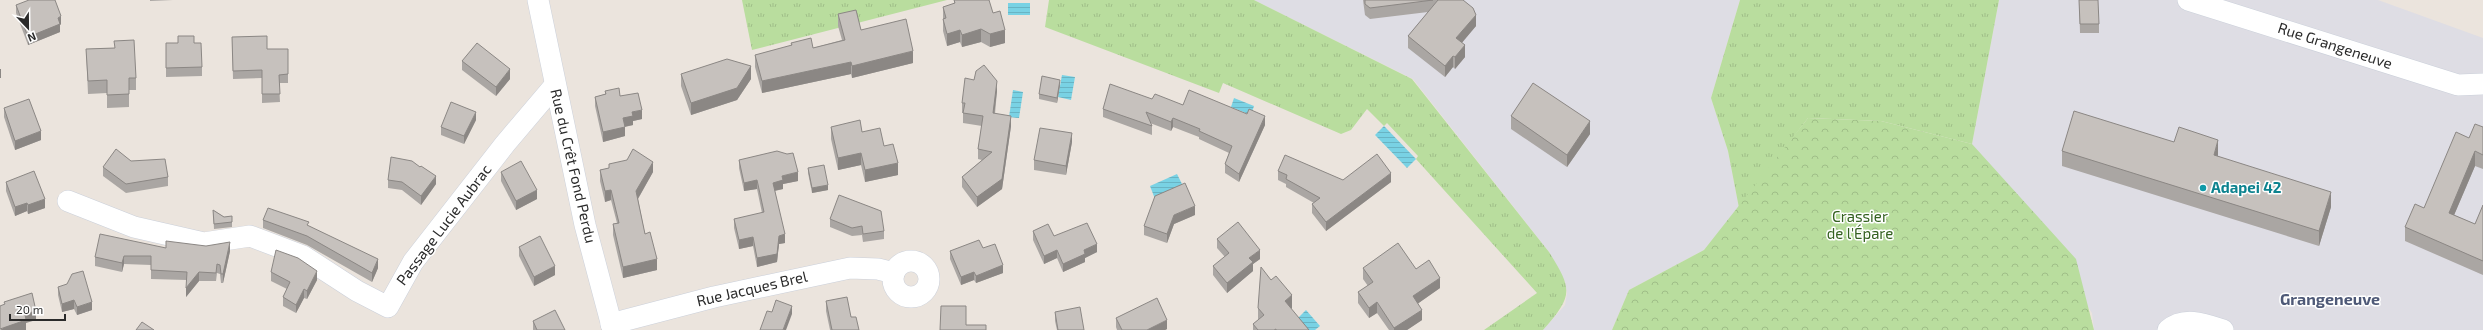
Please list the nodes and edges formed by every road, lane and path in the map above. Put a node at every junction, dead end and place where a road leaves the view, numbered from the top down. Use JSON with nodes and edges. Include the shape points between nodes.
{"nodes":[{"id":1,"x":538,"y":0,"type":"edge"},
{"id":2,"x":2188,"y":0,"type":"edge"},
{"id":3,"x":2483,"y":84,"type":"edge"},
{"id":4,"x":555,"y":85,"type":"junction"},
{"id":5,"x":68,"y":201,"type":"dead end"},
{"id":6,"x":894,"y":273,"type":"dead end"},
{"id":7,"x":612,"y":327,"type":"edge"},
{"id":8,"x":2168,"y":330,"type":"edge"},
{"id":9,"x":2223,"y":330,"type":"edge"}],
"edges":[{"from":1,"to":4,"type":"street","name":"Rue du Crêt Fond Perdu"},
{"from":2,"to":3,"type":"street","name":"Rue Grangeneuve","via":[[2458,85]]},
{"from":4,"to":5,"type":"street","name":"Passage Lucie Aubrac","via":[[413,262],[388,307],[357,291],[303,256],[250,236],[204,243],[134,227]]},
{"from":4,"to":7,"type":"street","name":"Rue du Crêt Fond Perdu","via":[[585,225]]},
{"from":6,"to":7,"type":"street","name":"Rue Jacques Brel","via":[[878,269],[850,268],[714,297]]},
{"from":8,"to":9,"type":"street","via":[[2173,326],[2197,321]]}]}
